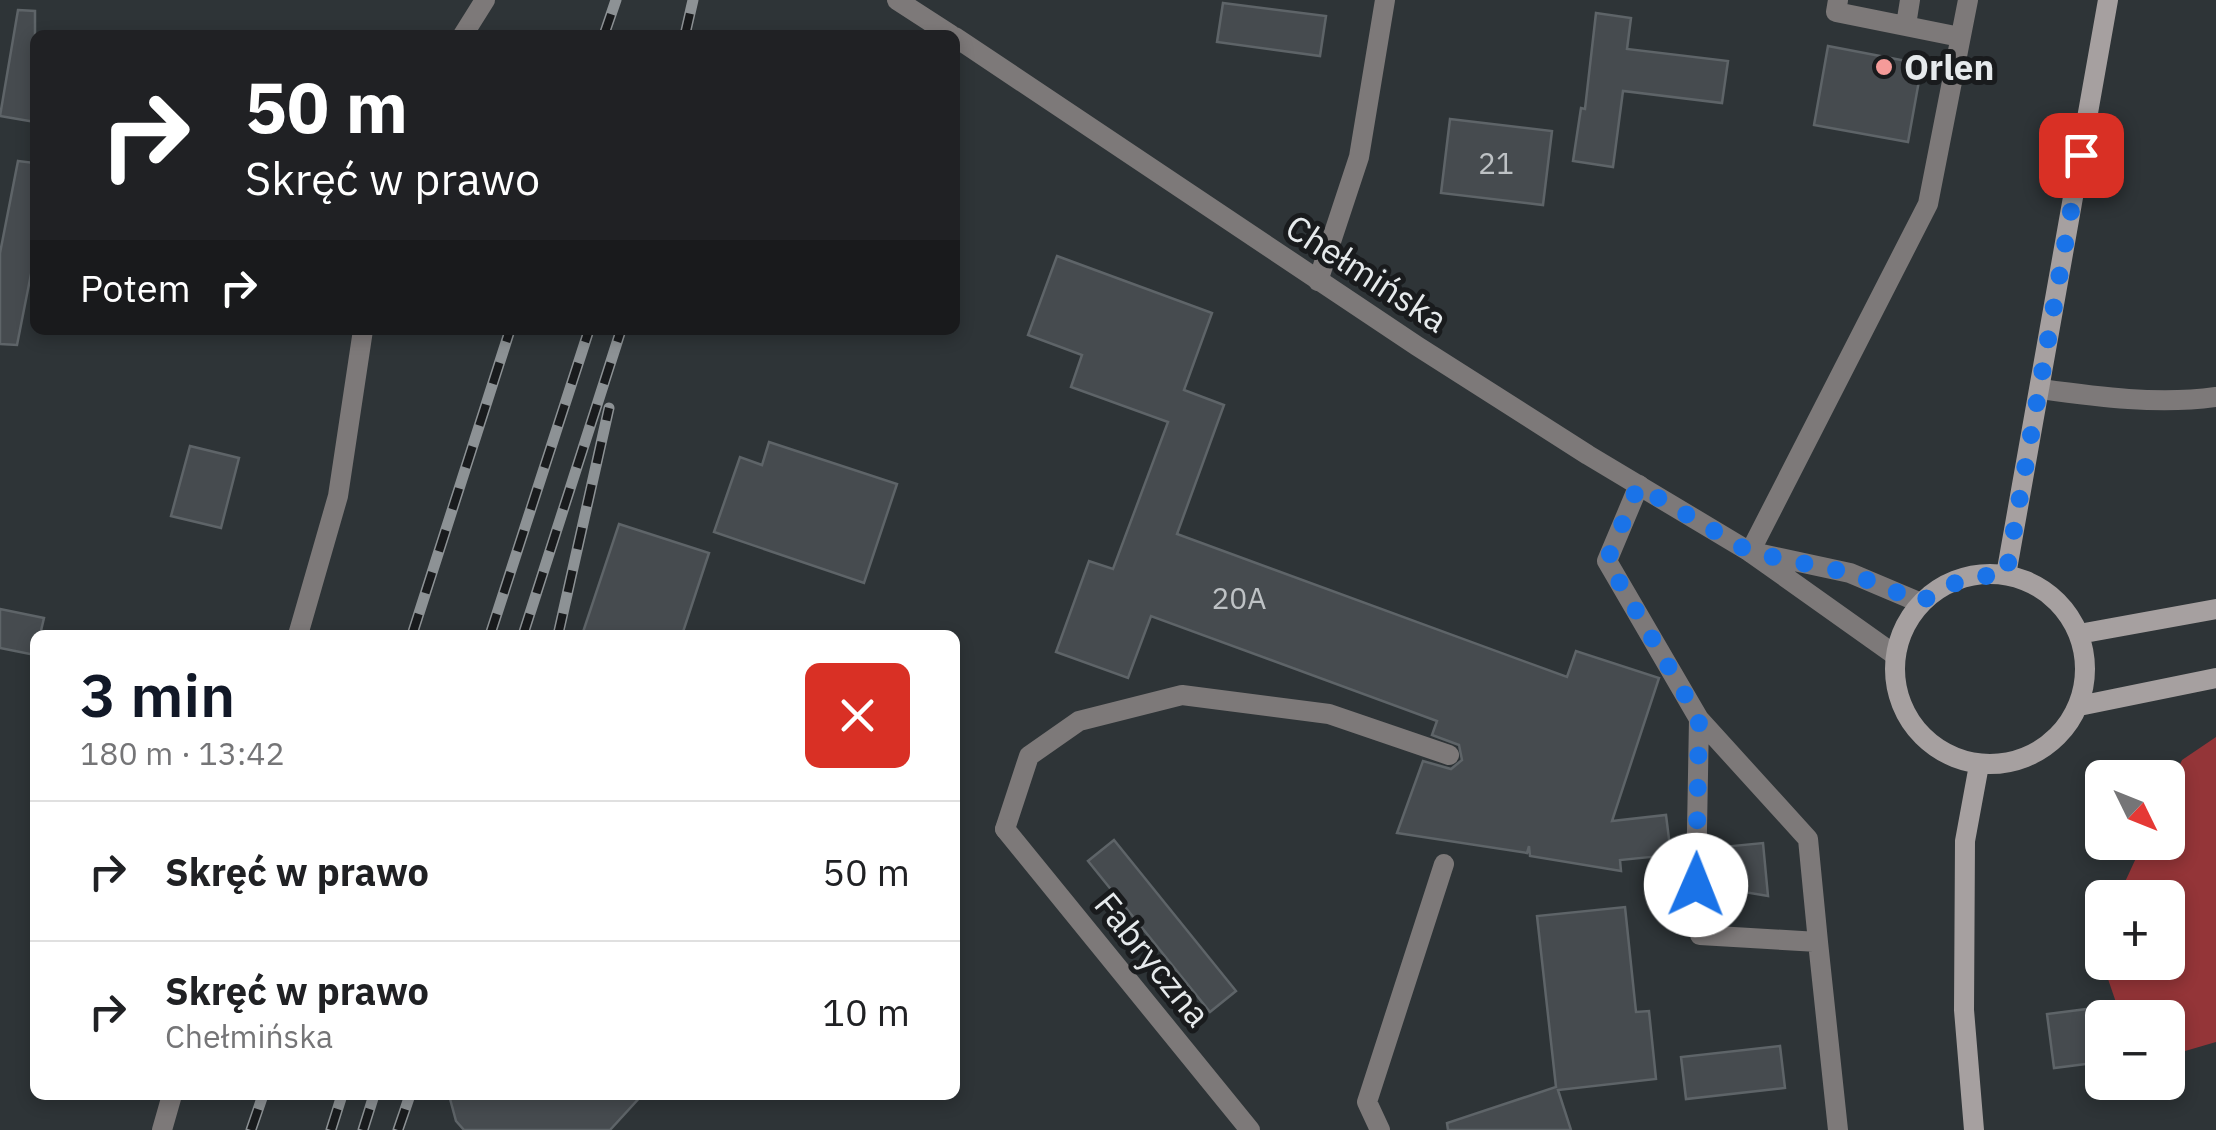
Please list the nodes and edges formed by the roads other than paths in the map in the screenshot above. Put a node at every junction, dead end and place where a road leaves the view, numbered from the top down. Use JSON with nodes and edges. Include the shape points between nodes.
{"nodes":[{"id":1,"x":485,"y":0,"type":"edge"},
{"id":2,"x":896,"y":0,"type":"edge"},
{"id":3,"x":1385,"y":0,"type":"edge"},
{"id":4,"x":1838,"y":0,"type":"edge"},
{"id":5,"x":1910,"y":0,"type":"edge"},
{"id":6,"x":1968,"y":0,"type":"edge"},
{"id":7,"x":2108,"y":0,"type":"edge"},
{"id":8,"x":1906,"y":25,"type":"junction"},
{"id":9,"x":466,"y":30,"type":"edge"},
{"id":10,"x":944,"y":30,"type":"edge"},
{"id":11,"x":1960,"y":37,"type":"junction"},
{"id":12,"x":960,"y":41,"type":"edge"},
{"id":13,"x":1318,"y":280,"type":"junction"},
{"id":14,"x":361,"y":335,"type":"edge"},
{"id":15,"x":2041,"y":389,"type":"junction"},
{"id":16,"x":2216,"y":397,"type":"edge"},
{"id":17,"x":1638,"y":486,"type":"junction"},
{"id":18,"x":1750,"y":552,"type":"junction"},
{"id":19,"x":2006,"y":575,"type":"junction"},
{"id":20,"x":1921,"y":602,"type":"junction"},
{"id":21,"x":2216,"y":609,"type":"edge"},
{"id":22,"x":299,"y":630,"type":"edge"},
{"id":23,"x":2079,"y":634,"type":"junction"},
{"id":24,"x":1895,"y":655,"type":"junction"},
{"id":25,"x":2216,"y":678,"type":"edge"},
{"id":26,"x":2079,"y":706,"type":"junction"},
{"id":27,"x":1699,"y":719,"type":"junction"},
{"id":28,"x":1449,"y":756,"type":"dead end"},
{"id":29,"x":1979,"y":765,"type":"junction"},
{"id":30,"x":1444,"y":864,"type":"dead end"},
{"id":31,"x":1818,"y":942,"type":"junction"},
{"id":32,"x":171,"y":1100,"type":"edge"},
{"id":33,"x":162,"y":1130,"type":"edge"},
{"id":34,"x":1250,"y":1130,"type":"edge"},
{"id":35,"x":1380,"y":1130,"type":"edge"},
{"id":36,"x":1838,"y":1130,"type":"edge"},
{"id":37,"x":1974,"y":1130,"type":"edge"}],
"edges":[{"from":1,"to":9,"type":"street"},
{"from":2,"to":10,"type":"street","name":"Chełmińska"},
{"from":3,"to":13,"type":"street","via":[[1359,157]]},
{"from":4,"to":8,"type":"street","via":[[1836,12]]},
{"from":5,"to":8,"type":"street"},
{"from":6,"to":11,"type":"street"},
{"from":7,"to":15,"type":"street"},
{"from":8,"to":11,"type":"street"},
{"from":11,"to":18,"type":"street","via":[[1928,204]]},
{"from":12,"to":13,"type":"street","name":"Chełmińska"},
{"from":13,"to":17,"type":"street","name":"Chełmińska"},
{"from":14,"to":22,"type":"street","via":[[338,496]]},
{"from":15,"to":16,"type":"street","via":[[2104,398]]},
{"from":15,"to":19,"type":"street"},
{"from":17,"to":18,"type":"street","name":"Chełmińska"},
{"from":17,"to":27,"type":"street","via":[[1607,561]]},
{"from":18,"to":20,"type":"street","name":"Chełmińska","via":[[1850,573]]},
{"from":18,"to":24,"type":"street","name":"Chełmińska"},
{"from":19,"to":20,"type":"street","via":[[1946,584]]},
{"from":19,"to":23,"type":"street","via":[[2062,606]]},
{"from":20,"to":24,"type":"street"},
{"from":21,"to":23,"type":"street"},
{"from":23,"to":26,"type":"street","via":[[2086,670]]},
{"from":24,"to":29,"type":"street","via":[[1905,715],[1924,739]]},
{"from":25,"to":26,"type":"street"},
{"from":26,"to":29,"type":"street","via":[[2039,752]]},
{"from":27,"to":31,"type":"street","via":[[1808,839]]},
{"from":27,"to":31,"type":"street","via":[[1700,934]]},
{"from":28,"to":34,"type":"street","name":"Fabryczna","via":[[1329,714],[1182,695],[1080,721],[1029,756],[1005,829]]},
{"from":29,"to":37,"type":"street","via":[[1965,841],[1964,1010]]},
{"from":30,"to":35,"type":"street","via":[[1367,1102]]},
{"from":31,"to":36,"type":"street"},
{"from":32,"to":33,"type":"street"}]}
